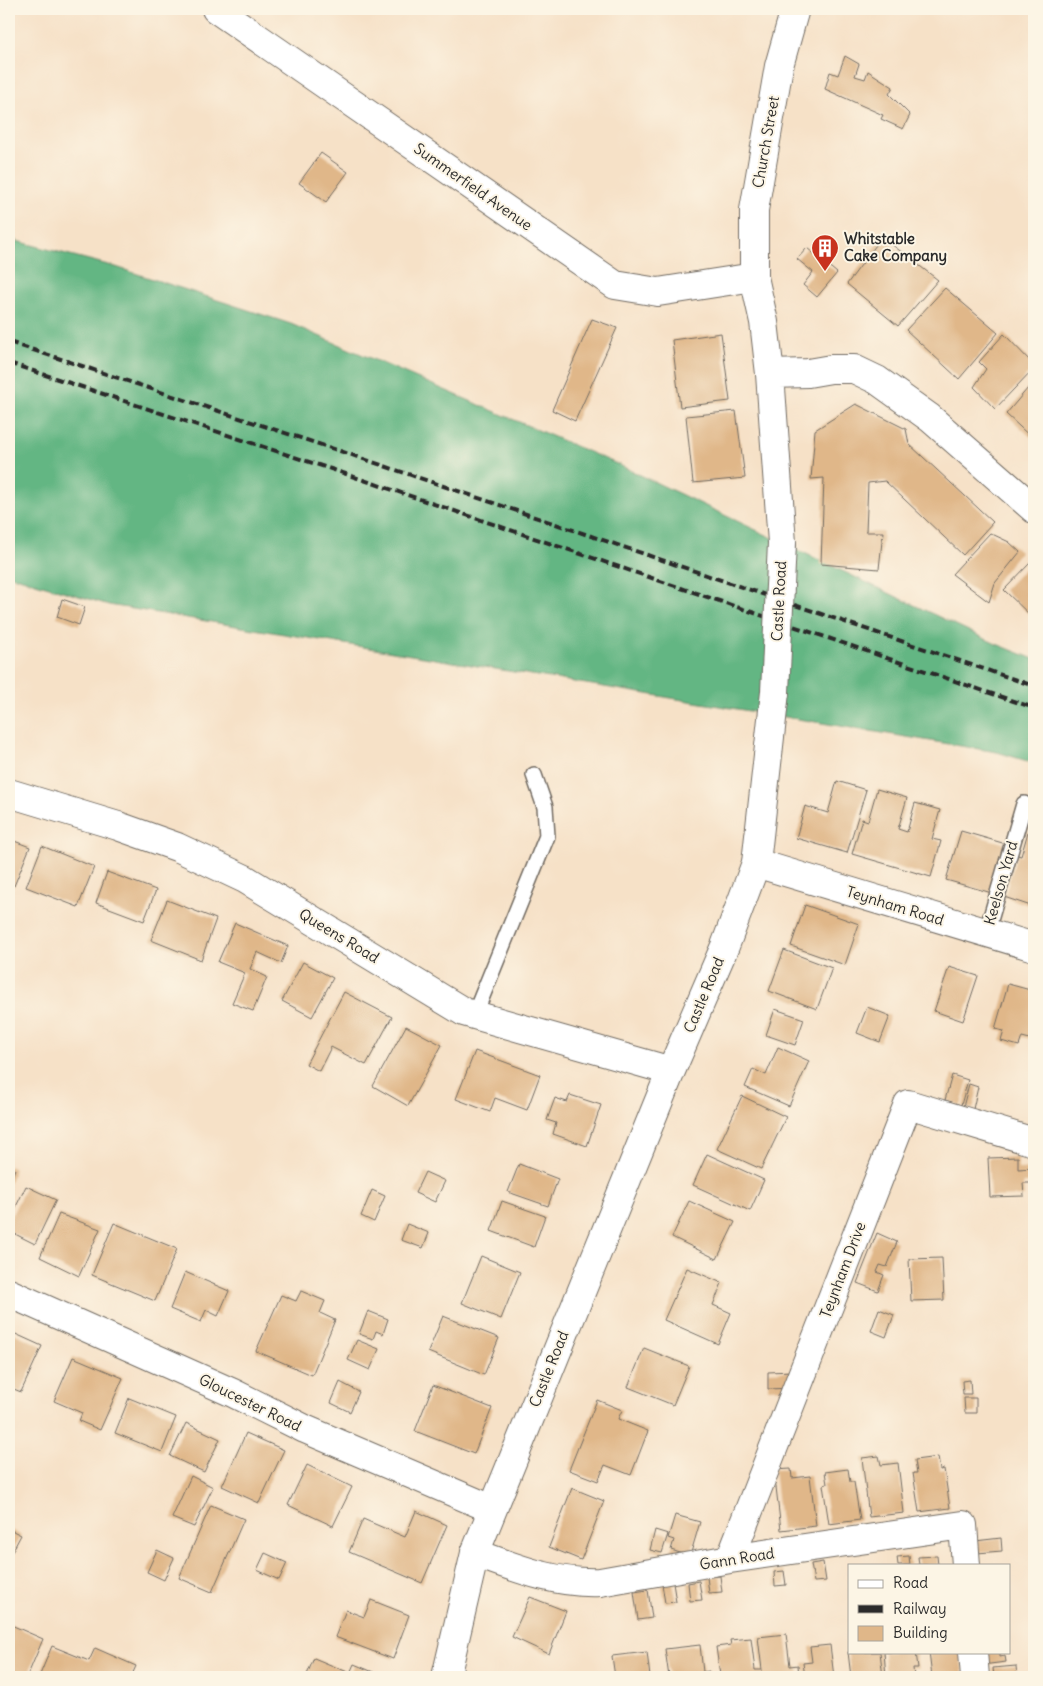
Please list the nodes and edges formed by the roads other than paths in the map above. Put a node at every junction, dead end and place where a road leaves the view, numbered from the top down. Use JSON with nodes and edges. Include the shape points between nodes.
{"nodes":[{"id":1,"x":216,"y":9,"type":"edge"},
{"id":2,"x":795,"y":9,"type":"edge"},
{"id":3,"x":754,"y":277,"type":"junction"},
{"id":4,"x":770,"y":374,"type":"junction"},
{"id":5,"x":1034,"y":509,"type":"edge"},
{"id":6,"x":534,"y":775,"type":"dead end"},
{"id":7,"x":9,"y":793,"type":"edge"},
{"id":8,"x":1024,"y":804,"type":"dead end"},
{"id":9,"x":756,"y":863,"type":"junction"},
{"id":10,"x":986,"y":934,"type":"junction"},
{"id":11,"x":1034,"y":948,"type":"edge"},
{"id":12,"x":474,"y":1016,"type":"junction"},
{"id":13,"x":671,"y":1071,"type":"junction"},
{"id":14,"x":1034,"y":1142,"type":"edge"},
{"id":15,"x":9,"y":1294,"type":"edge"},
{"id":16,"x":492,"y":1509,"type":"junction"},
{"id":17,"x":475,"y":1553,"type":"junction"},
{"id":18,"x":730,"y":1559,"type":"junction"},
{"id":19,"x":966,"y":1564,"type":"edge"},
{"id":20,"x":973,"y":1654,"type":"edge"},
{"id":21,"x":446,"y":1677,"type":"edge"},
{"id":22,"x":975,"y":1677,"type":"edge"}],
"edges":[{"from":1,"to":3,"type":"street","name":"Summerfield Avenue","via":[[615,285],[658,292]]},
{"from":2,"to":3,"type":"street","name":"Church Street","via":[[779,66],[754,210]]},
{"from":3,"to":4,"type":"street","name":"Castle Road","via":[[764,322]]},
{"from":4,"to":5,"type":"street","via":[[854,369],[877,380],[930,418]]},
{"from":4,"to":9,"type":"street","name":"Castle Road","bridge":true,"via":[[782,543],[775,692]]},
{"from":6,"to":12,"type":"lane","via":[[545,807],[546,836]]},
{"from":7,"to":12,"type":"street","name":"Queens Road","via":[[152,838],[245,879]]},
{"from":8,"to":10,"type":"lane","name":"Keelson Yard"},
{"from":9,"to":10,"type":"street","name":"Teynham Road"},
{"from":9,"to":13,"type":"street","name":"Castle Road","via":[[725,946]]},
{"from":10,"to":11,"type":"street","name":"Teynham Road"},
{"from":12,"to":13,"type":"street","name":"Queens Road"},
{"from":13,"to":16,"type":"street","name":"Castle Road"},
{"from":14,"to":18,"type":"street","name":"Teynham Drive","via":[[908,1104]]},
{"from":15,"to":16,"type":"street","name":"Gloucester Road","via":[[233,1393],[306,1429]]},
{"from":16,"to":17,"type":"street","name":"Castle Road"},
{"from":17,"to":18,"type":"street","name":"Gann Road","via":[[538,1576],[580,1583]]},
{"from":17,"to":21,"type":"street","name":"Castle Road"},
{"from":18,"to":19,"type":"street","name":"Gann Road","via":[[963,1525]]},
{"from":20,"to":22,"type":"street"}]}
